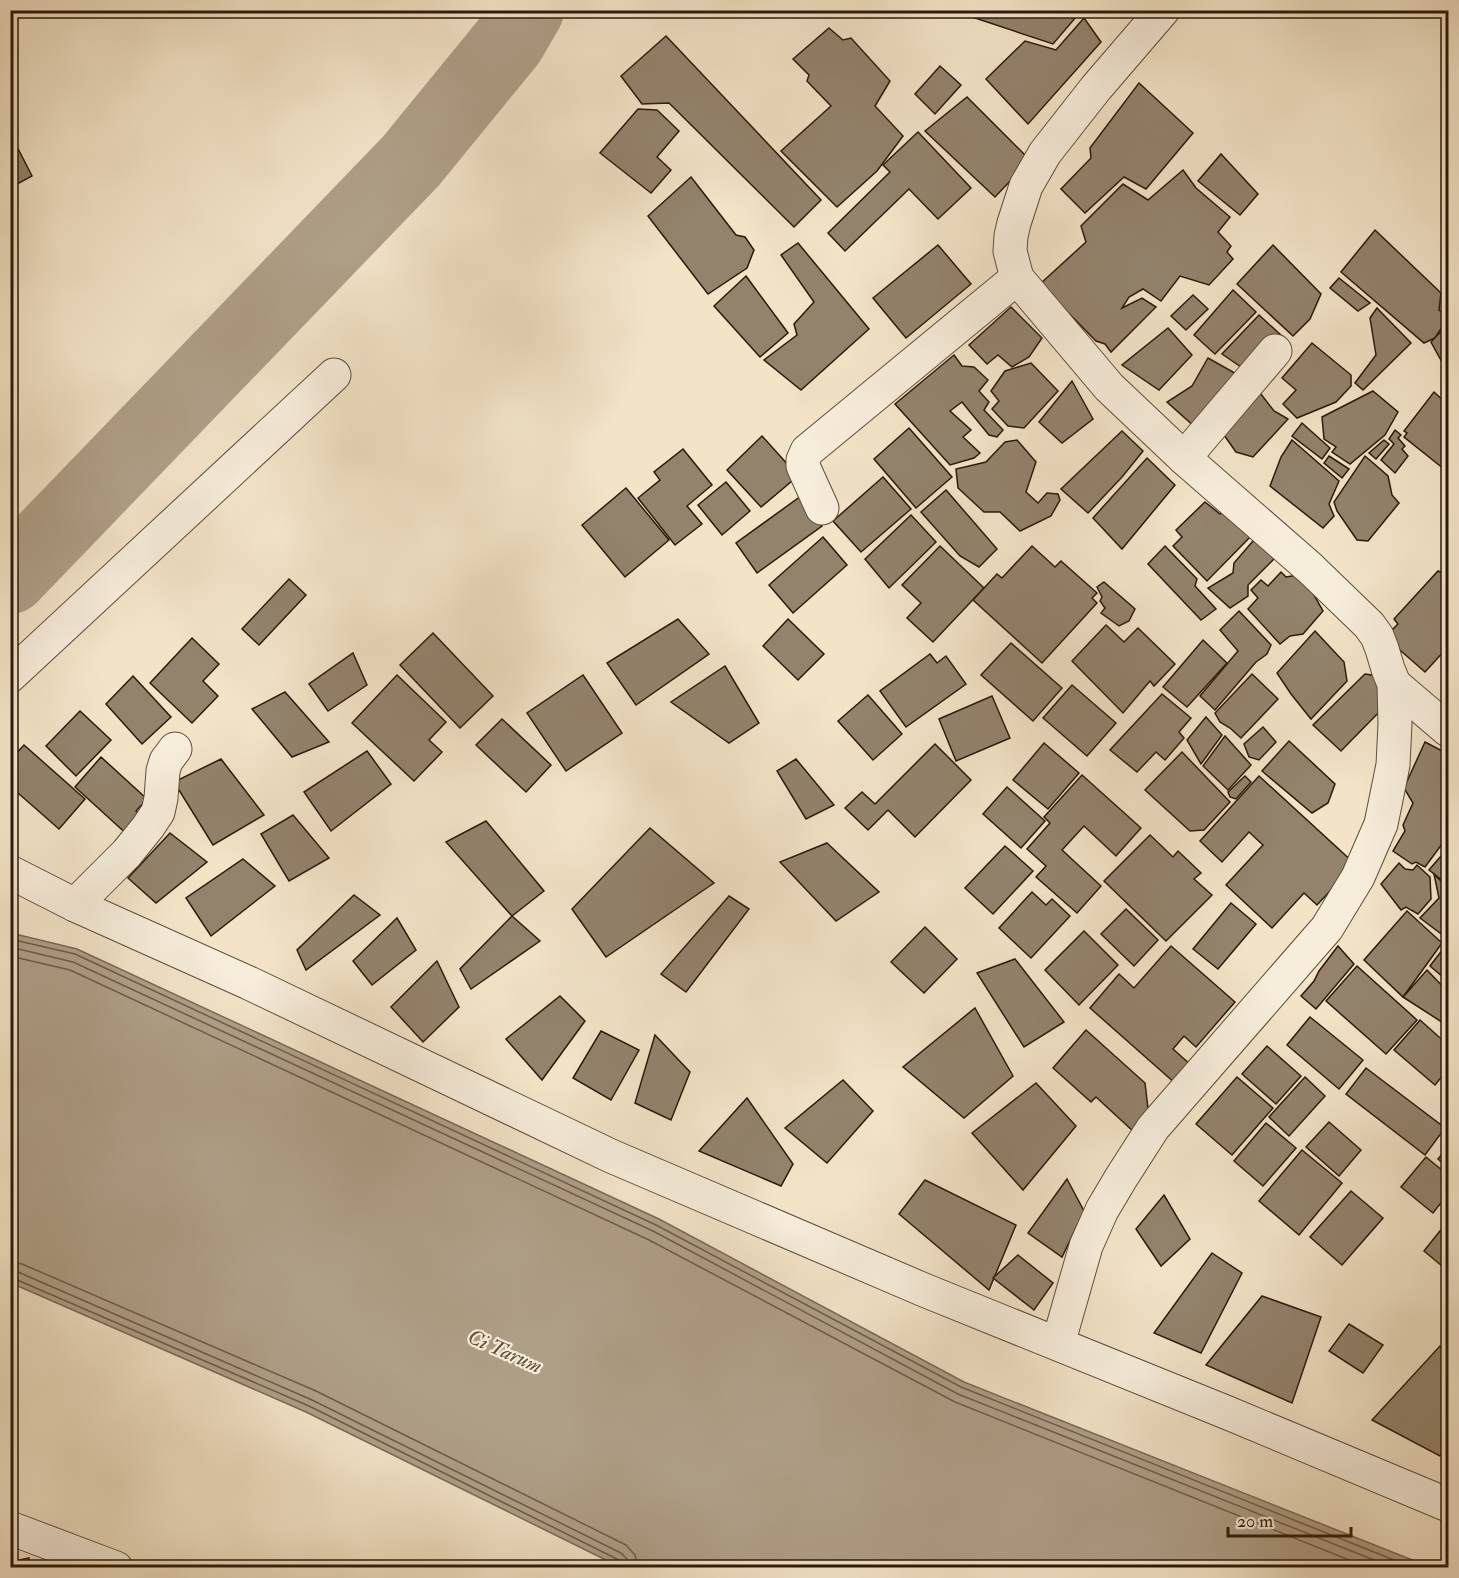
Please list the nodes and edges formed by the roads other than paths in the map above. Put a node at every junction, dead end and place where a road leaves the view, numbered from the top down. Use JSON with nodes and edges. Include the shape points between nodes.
{"nodes":[{"id":1,"x":1163,"y":10,"type":"edge"},
{"id":2,"x":1017,"y":278,"type":"junction"},
{"id":3,"x":1275,"y":351,"type":"dead end"},
{"id":4,"x":334,"y":375,"type":"dead end"},
{"id":5,"x":1184,"y":458,"type":"junction"},
{"id":6,"x":822,"y":508,"type":"dead end"},
{"id":7,"x":10,"y":676,"type":"edge"},
{"id":8,"x":1394,"y":684,"type":"junction"},
{"id":9,"x":1449,"y":730,"type":"edge"},
{"id":10,"x":175,"y":749,"type":"dead end"},
{"id":11,"x":10,"y":872,"type":"edge"},
{"id":12,"x":75,"y":905,"type":"junction"},
{"id":13,"x":1058,"y":1344,"type":"junction"},
{"id":14,"x":1449,"y":1505,"type":"edge"},
{"id":15,"x":10,"y":1528,"type":"edge"},
{"id":16,"x":116,"y":1568,"type":"edge"}],
"edges":[{"from":1,"to":2,"type":"street","via":[[1052,144],[1026,186],[1011,236],[1010,251]]},
{"from":2,"to":5,"type":"street","via":[[1109,387]]},
{"from":2,"to":6,"type":"street","via":[[807,451],[803,466]]},
{"from":3,"to":5,"type":"street"},
{"from":4,"to":7,"type":"street"},
{"from":5,"to":8,"type":"street","via":[[1370,625]]},
{"from":8,"to":9,"type":"street"},
{"from":8,"to":13,"type":"street","via":[[1393,765],[1381,824],[1358,877],[1327,928],[1153,1128],[1102,1210],[1086,1246]]},
{"from":10,"to":12,"type":"street","via":[[163,771],[158,812],[127,853]]},
{"from":11,"to":12,"type":"street"},
{"from":12,"to":13,"type":"street","via":[[249,983],[611,1156]]},
{"from":13,"to":14,"type":"street"},
{"from":15,"to":16,"type":"street"}]}
